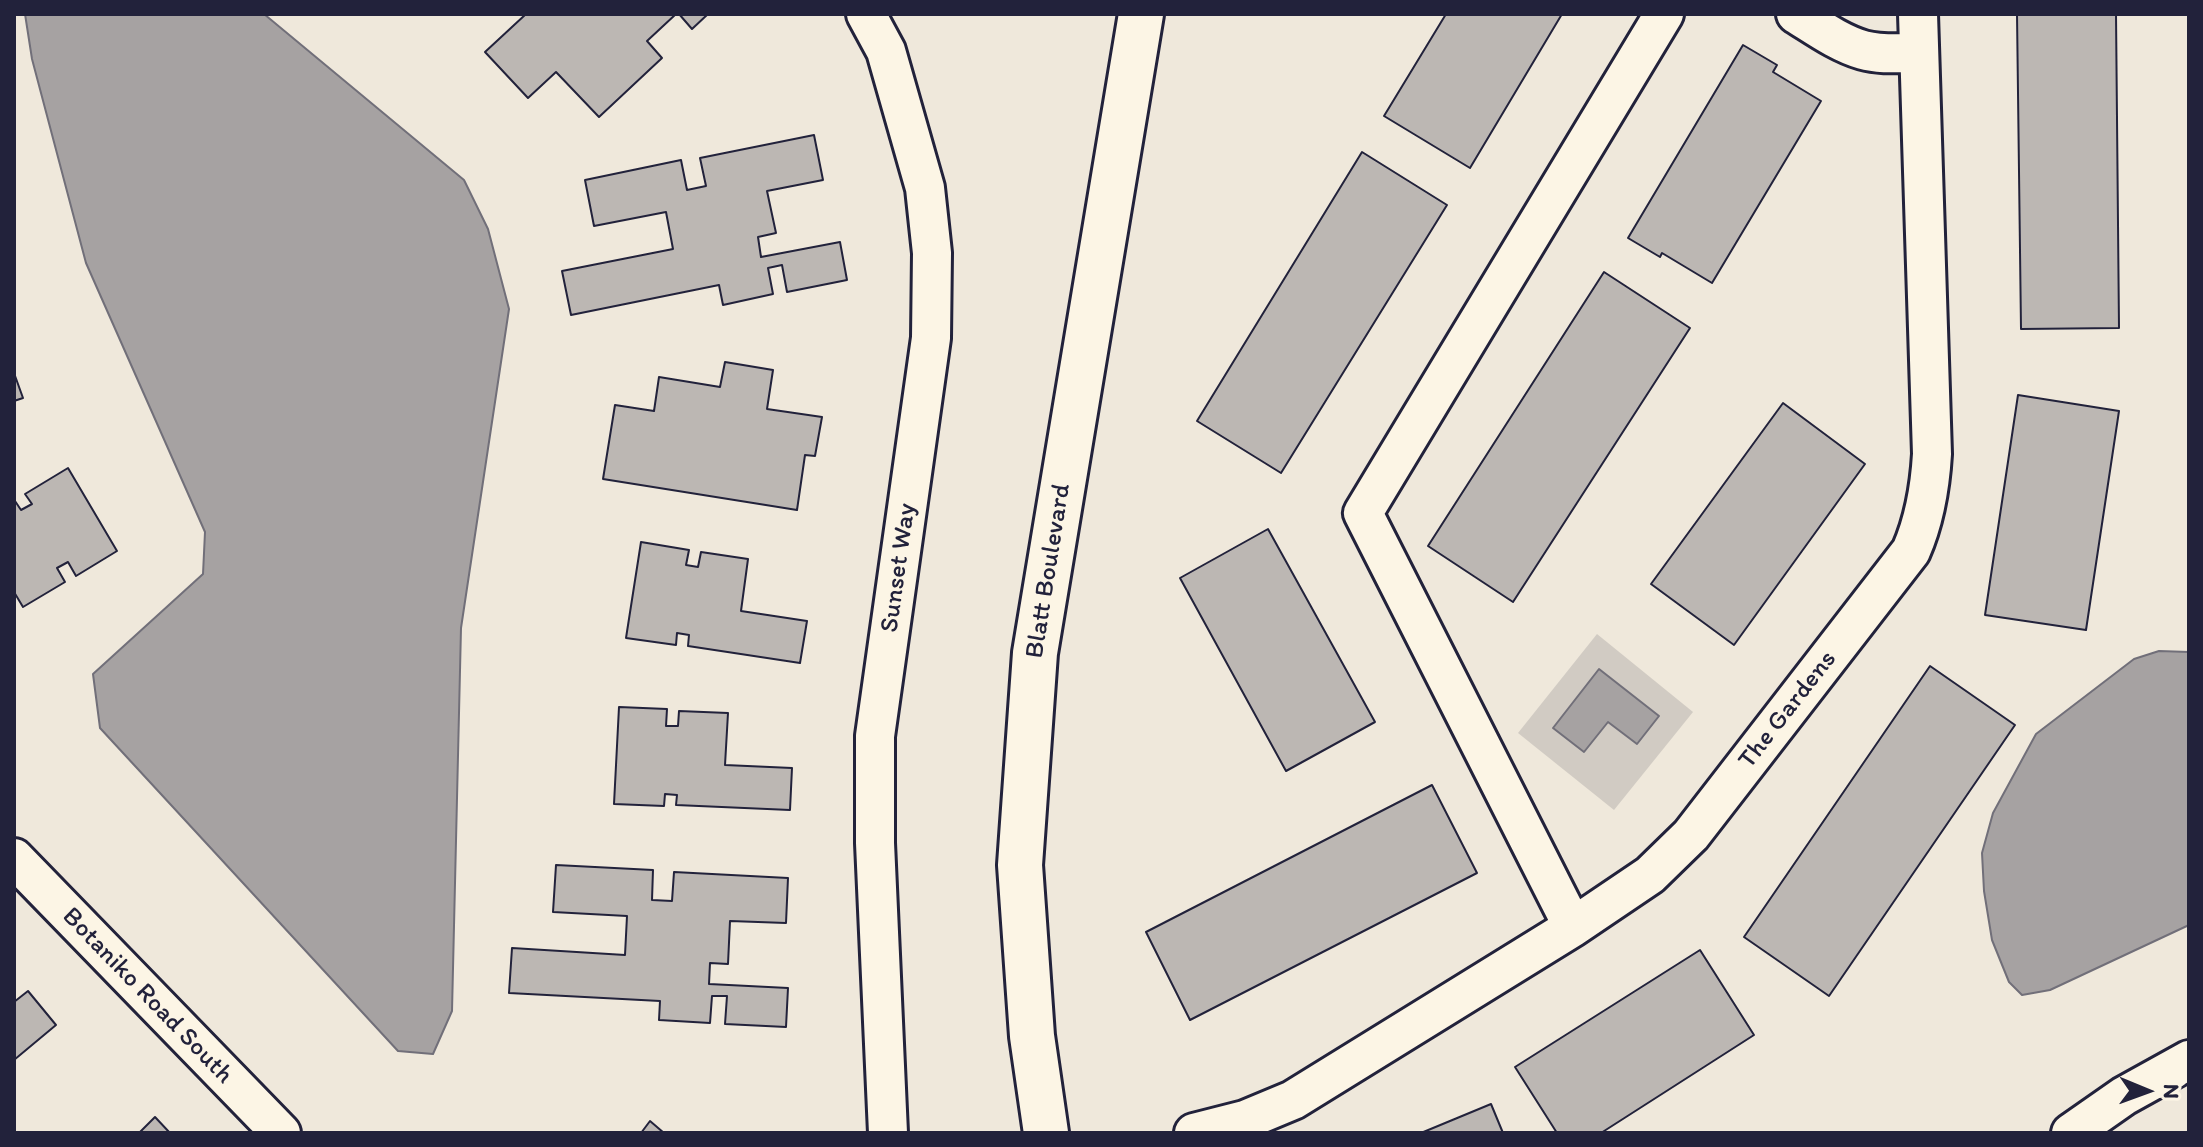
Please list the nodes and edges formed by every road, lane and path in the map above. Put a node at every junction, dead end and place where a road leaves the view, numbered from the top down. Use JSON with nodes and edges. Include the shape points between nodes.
{"nodes":[{"id":1,"x":866,"y":14,"type":"edge"},
{"id":2,"x":1141,"y":14,"type":"edge"},
{"id":3,"x":1664,"y":14,"type":"edge"},
{"id":4,"x":1796,"y":14,"type":"edge"},
{"id":5,"x":1918,"y":14,"type":"edge"},
{"id":6,"x":1919,"y":53,"type":"junction"},
{"id":7,"x":14,"y":858,"type":"edge"},
{"id":8,"x":1573,"y":927,"type":"junction"},
{"id":9,"x":2189,"y":1060,"type":"edge"},
{"id":10,"x":281,"y":1133,"type":"edge"},
{"id":11,"x":888,"y":1133,"type":"edge"},
{"id":12,"x":1046,"y":1133,"type":"edge"},
{"id":13,"x":1194,"y":1133,"type":"edge"},
{"id":14,"x":2071,"y":1133,"type":"edge"}],
"edges":[{"from":1,"to":11,"type":"street","name":"Sunset Way","via":[[886,51],[925,188],[932,253],[931,338],[875,736]]},
{"from":2,"to":12,"type":"street","name":"Blatt Boulevard","via":[[1035,653],[1020,865],[1032,1036]]},
{"from":3,"to":8,"type":"street","via":[[1363,513]]},
{"from":4,"to":6,"type":"street","via":[[1863,50]]},
{"from":5,"to":6,"type":"street","name":"The Gardens"},
{"from":6,"to":8,"type":"street","name":"The Gardens","via":[[1932,454],[1920,530],[1911,551],[1691,835],[1650,875]]},
{"from":7,"to":10,"type":"street","name":"Botaniko Road South"},
{"from":8,"to":13,"type":"street","name":"The Gardens","via":[[1293,1100]]},
{"from":9,"to":14,"type":"street"}]}
